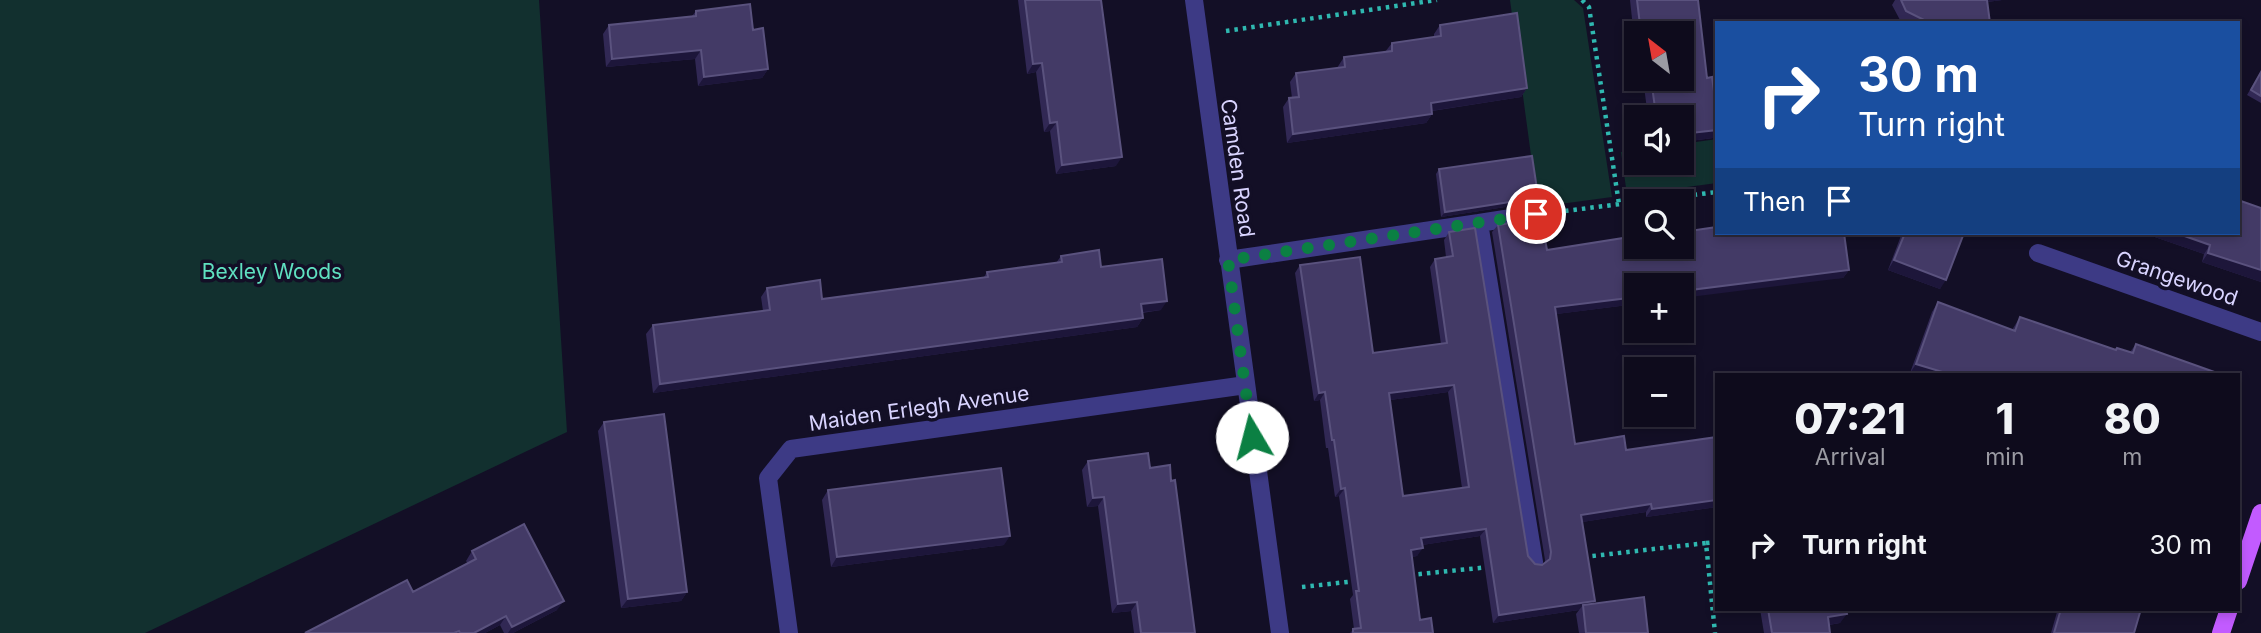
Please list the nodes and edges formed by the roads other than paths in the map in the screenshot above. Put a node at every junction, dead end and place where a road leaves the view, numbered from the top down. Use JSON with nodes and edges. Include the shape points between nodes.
{"nodes":[{"id":1,"x":1194,"y":0,"type":"edge"},
{"id":2,"x":1536,"y":214,"type":"road end"},
{"id":3,"x":1479,"y":223,"type":"junction"},
{"id":4,"x":2038,"y":253,"type":"dead end"},
{"id":5,"x":1228,"y":260,"type":"junction"},
{"id":6,"x":2261,"y":332,"type":"edge"},
{"id":7,"x":1246,"y":385,"type":"junction"},
{"id":8,"x":2261,"y":513,"type":"edge"},
{"id":9,"x":1534,"y":562,"type":"edge"},
{"id":10,"x":2240,"y":575,"type":"edge"},
{"id":11,"x":2228,"y":611,"type":"edge"},
{"id":12,"x":789,"y":633,"type":"edge"},
{"id":13,"x":1280,"y":633,"type":"edge"},
{"id":14,"x":2221,"y":633,"type":"edge"}],
"edges":[{"from":1,"to":5,"type":"street","name":"Camden Road"},
{"from":2,"to":3,"type":"street"},
{"from":3,"to":5,"type":"street"},
{"from":3,"to":9,"type":"street"},
{"from":4,"to":6,"type":"street","name":"Grangewood"},
{"from":5,"to":7,"type":"street","name":"Camden Road"},
{"from":7,"to":12,"type":"street","name":"Maiden Erlegh Avenue","via":[[790,449],[768,478]]},
{"from":7,"to":13,"type":"street","name":"Camden Road"},
{"from":8,"to":10,"type":"main road"},
{"from":11,"to":14,"type":"main road"}]}
